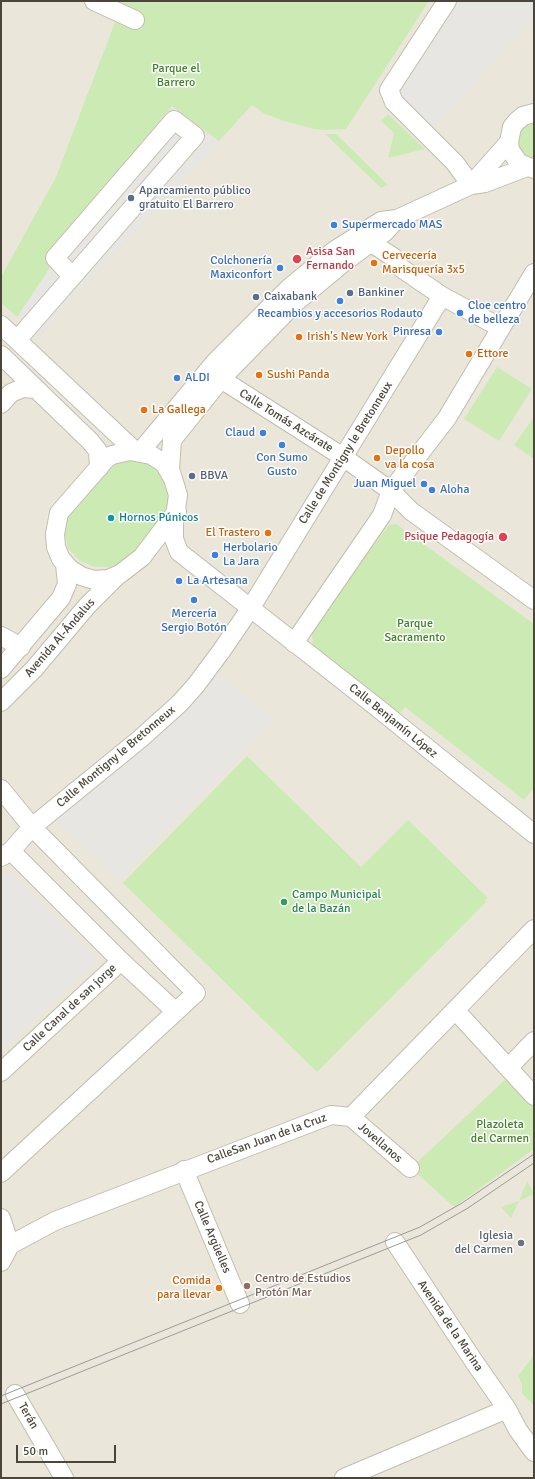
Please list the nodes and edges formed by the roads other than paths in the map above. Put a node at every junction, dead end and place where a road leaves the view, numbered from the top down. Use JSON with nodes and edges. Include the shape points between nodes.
{"nodes":[{"id":1,"x":94,"y":1,"type":"edge"},
{"id":2,"x":447,"y":1,"type":"edge"},
{"id":3,"x":135,"y":20,"type":"dead end"},
{"id":4,"x":533,"y":112,"type":"edge"},
{"id":5,"x":509,"y":142,"type":"junction"},
{"id":6,"x":530,"y":168,"type":"edge"},
{"id":7,"x":471,"y":185,"type":"junction"},
{"id":8,"x":397,"y":219,"type":"junction"},
{"id":9,"x":370,"y":242,"type":"junction"},
{"id":10,"x":534,"y":273,"type":"edge"},
{"id":11,"x":72,"y":276,"type":"junction"},
{"id":12,"x":442,"y":296,"type":"junction"},
{"id":13,"x":528,"y":297,"type":"edge"},
{"id":14,"x":1,"y":325,"type":"edge"},
{"id":15,"x":501,"y":328,"type":"junction"},
{"id":16,"x":17,"y":340,"type":"junction"},
{"id":17,"x":1,"y":355,"type":"edge"},
{"id":18,"x":221,"y":379,"type":"junction"},
{"id":19,"x":36,"y":389,"type":"junction"},
{"id":20,"x":1,"y":404,"type":"edge"},
{"id":21,"x":138,"y":451,"type":"junction"},
{"id":22,"x":344,"y":457,"type":"junction"},
{"id":23,"x":99,"y":468,"type":"junction"},
{"id":24,"x":173,"y":479,"type":"junction"},
{"id":25,"x":390,"y":491,"type":"junction"},
{"id":26,"x":177,"y":510,"type":"junction"},
{"id":27,"x":179,"y":552,"type":"junction"},
{"id":28,"x":142,"y":556,"type":"junction"},
{"id":29,"x":66,"y":564,"type":"junction"},
{"id":30,"x":120,"y":574,"type":"junction"},
{"id":31,"x":534,"y":600,"type":"edge"},
{"id":32,"x":250,"y":608,"type":"junction"},
{"id":33,"x":1,"y":636,"type":"edge"},
{"id":34,"x":294,"y":643,"type":"junction"},
{"id":35,"x":21,"y":647,"type":"junction"},
{"id":36,"x":1,"y":669,"type":"edge"},
{"id":37,"x":1,"y":702,"type":"edge"},
{"id":38,"x":1,"y":789,"type":"edge"},
{"id":39,"x":32,"y":827,"type":"junction"},
{"id":40,"x":532,"y":829,"type":"edge"},
{"id":41,"x":6,"y":854,"type":"edge"},
{"id":42,"x":532,"y":937,"type":"edge"},
{"id":43,"x":121,"y":961,"type":"junction"},
{"id":44,"x":175,"y":1011,"type":"junction"},
{"id":45,"x":456,"y":1011,"type":"junction"},
{"id":46,"x":534,"y":1041,"type":"edge"},
{"id":47,"x":508,"y":1068,"type":"junction"},
{"id":48,"x":1,"y":1072,"type":"edge"},
{"id":49,"x":534,"y":1096,"type":"edge"},
{"id":50,"x":351,"y":1117,"type":"junction"},
{"id":51,"x":410,"y":1168,"type":"dead end"},
{"id":52,"x":184,"y":1170,"type":"junction"},
{"id":53,"x":1,"y":1173,"type":"edge"},
{"id":54,"x":1,"y":1218,"type":"edge"},
{"id":55,"x":395,"y":1242,"type":"dead end"},
{"id":56,"x":5,"y":1246,"type":"edge"},
{"id":57,"x":1,"y":1262,"type":"edge"},
{"id":58,"x":240,"y":1304,"type":"dead end"},
{"id":59,"x":15,"y":1394,"type":"dead end"},
{"id":60,"x":507,"y":1409,"type":"junction"},
{"id":61,"x":534,"y":1433,"type":"edge"},
{"id":62,"x":534,"y":1452,"type":"edge"},
{"id":63,"x":64,"y":1478,"type":"edge"},
{"id":64,"x":344,"y":1478,"type":"edge"}],
"edges":[{"from":1,"to":3,"type":"street"},
{"from":2,"to":7,"type":"street","via":[[388,90],[394,102],[455,163]]},
{"from":4,"to":5,"type":"street","via":[[512,127]]},
{"from":5,"to":6,"type":"street","via":[[514,157]]},
{"from":5,"to":7,"type":"street"},
{"from":6,"to":7,"type":"street"},
{"from":7,"to":8,"type":"street"},
{"from":8,"to":9,"type":"street","via":[[385,232]]},
{"from":8,"to":21,"type":"street","via":[[381,222],[342,246],[288,289],[216,361]]},
{"from":9,"to":12,"type":"street"},
{"from":9,"to":18,"type":"street","via":[[296,302]]},
{"from":10,"to":13,"type":"street"},
{"from":11,"to":11,"type":"street","via":[[195,136],[174,120],[54,258]]},
{"from":11,"to":16,"type":"street"},
{"from":12,"to":15,"type":"street"},
{"from":12,"to":22,"type":"street","name":"Calle de Montigny le Bretonneux"},
{"from":13,"to":15,"type":"street"},
{"from":14,"to":16,"type":"street"},
{"from":15,"to":25,"type":"street","via":[[447,418]]},
{"from":16,"to":21,"type":"street"},
{"from":17,"to":19,"type":"street"},
{"from":18,"to":22,"type":"street","name":"Calle Tomás Azcárate"},
{"from":18,"to":24,"type":"street","via":[[172,440],[170,457]]},
{"from":19,"to":20,"type":"street","via":[[23,388],[11,393]]},
{"from":19,"to":23,"type":"street","via":[[98,451]]},
{"from":21,"to":23,"type":"street","via":[[125,450],[112,455]]},
{"from":21,"to":24,"type":"street","via":[[164,463]]},
{"from":22,"to":25,"type":"street","name":"Calle Tomás Azcárate"},
{"from":22,"to":32,"type":"street","name":"Calle de Montigny le Bretonneux"},
{"from":23,"to":29,"type":"street","via":[[59,513],[54,534],[56,547]]},
{"from":24,"to":26,"type":"street","via":[[178,494]]},
{"from":25,"to":31,"type":"street","name":"Calle Tomás Azcárate","via":[[411,511]]},
{"from":25,"to":34,"type":"street","via":[[382,514]]},
{"from":26,"to":27,"type":"street","via":[[174,539]]},
{"from":26,"to":28,"type":"street"},
{"from":27,"to":28,"type":"street","via":[[158,551]]},
{"from":27,"to":32,"type":"street","name":"Calle Benjamín López"},
{"from":28,"to":30,"type":"street"},
{"from":29,"to":30,"type":"street","via":[[81,576],[94,580],[108,579]]},
{"from":29,"to":35,"type":"street","name":"Avenida Al-Ándalus","via":[[68,584],[61,598]]},
{"from":30,"to":37,"type":"street","name":"Avenida Al-Ándalus","via":[[87,606],[34,669]]},
{"from":32,"to":34,"type":"street","name":"Calle Benjamín López"},
{"from":32,"to":39,"type":"street","name":"Calle Montigny le Bretonneux","via":[[222,650],[180,703]]},
{"from":33,"to":35,"type":"street"},
{"from":34,"to":40,"type":"street","name":"Calle Benjamín López"},
{"from":35,"to":36,"type":"street","name":"Avenida Al-Ándalus"},
{"from":38,"to":39,"type":"street"},
{"from":39,"to":41,"type":"street","name":"Calle Montigny le Bretonneux"},
{"from":39,"to":44,"type":"street","via":[[196,993]]},
{"from":41,"to":43,"type":"street"},
{"from":42,"to":45,"type":"street"},
{"from":43,"to":44,"type":"street","name":"Calle Canal de san jorge"},
{"from":43,"to":48,"type":"street","name":"Calle Canal de san jorge"},
{"from":44,"to":53,"type":"street"},
{"from":45,"to":47,"type":"street"},
{"from":45,"to":50,"type":"street"},
{"from":46,"to":47,"type":"street"},
{"from":47,"to":49,"type":"street"},
{"from":50,"to":51,"type":"street","name":"Jovellanos"},
{"from":50,"to":52,"type":"street","name":"CalleSan Juan de la Cruz","via":[[332,1115]]},
{"from":52,"to":56,"type":"street","name":"CalleSan Juan de la Cruz","via":[[54,1221]]},
{"from":52,"to":58,"type":"street","name":"Calle Argüelles"},
{"from":54,"to":56,"type":"street"},
{"from":55,"to":60,"type":"street","name":"Avenida de la Marina"},
{"from":56,"to":57,"type":"street"},
{"from":59,"to":63,"type":"street","name":"Terán"},
{"from":60,"to":61,"type":"street","name":"Avenida de la Marina"},
{"from":60,"to":62,"type":"street","name":"Avenida de la Marina"},
{"from":60,"to":64,"type":"street"}]}
